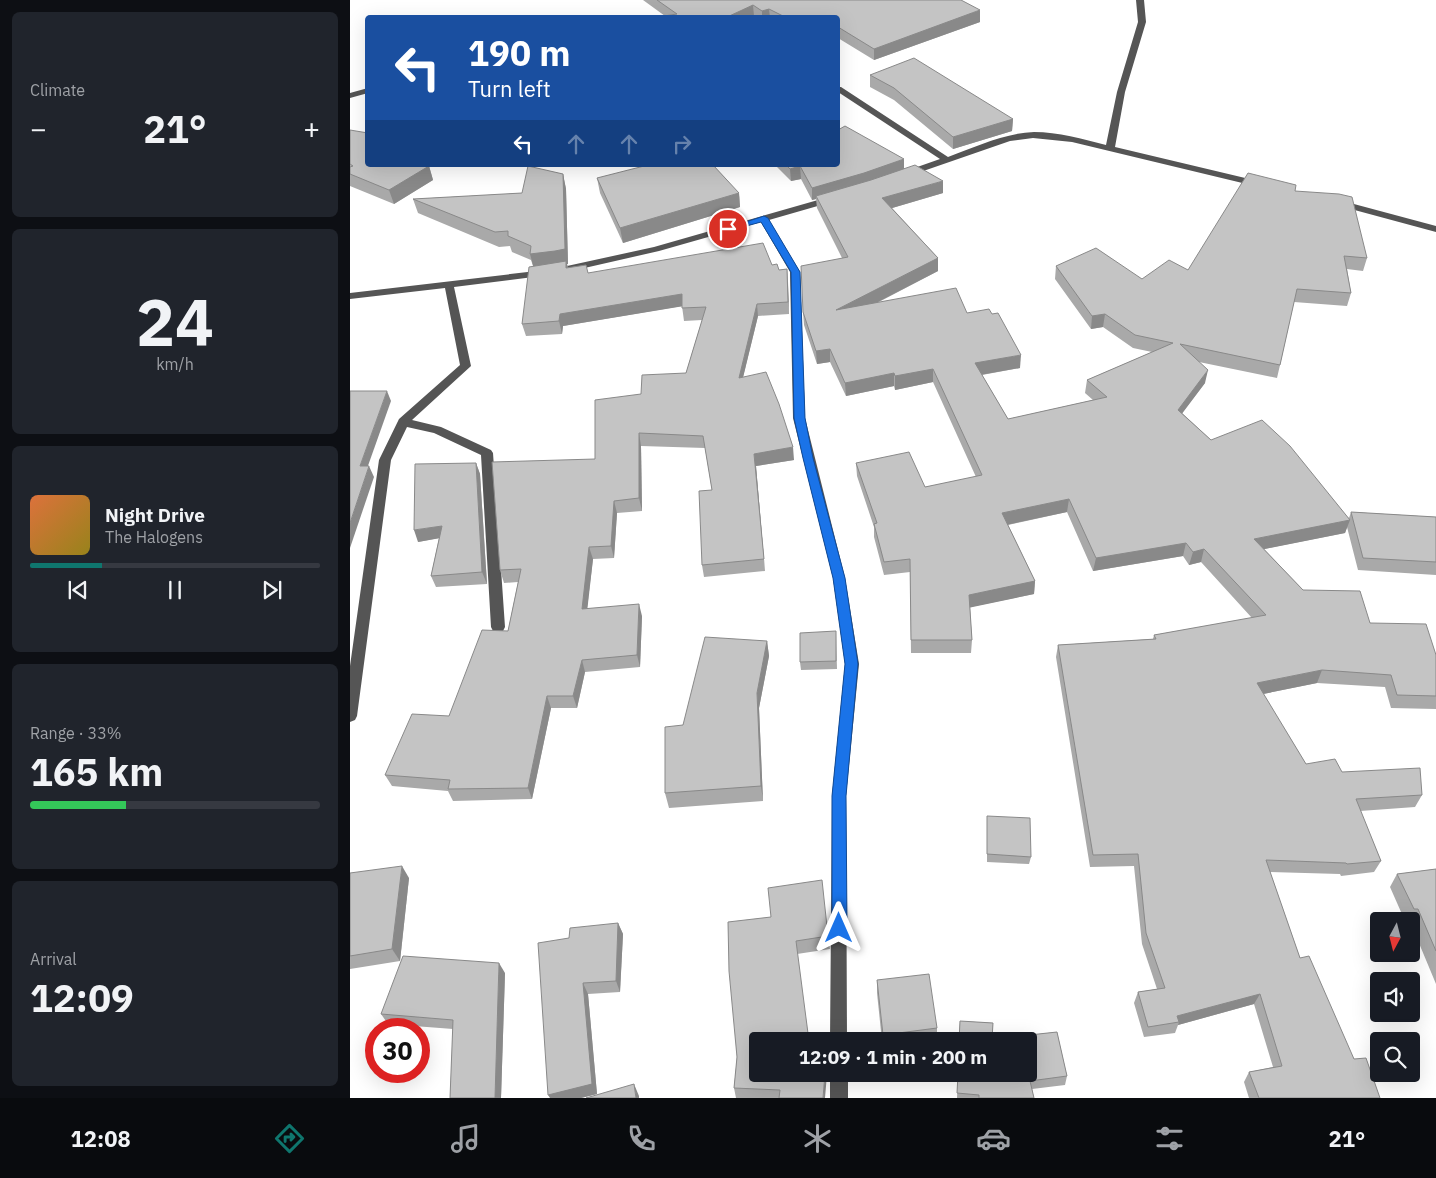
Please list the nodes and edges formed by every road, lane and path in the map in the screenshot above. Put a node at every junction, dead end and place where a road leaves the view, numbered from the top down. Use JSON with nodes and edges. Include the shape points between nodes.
{"nodes":[{"id":1,"x":1140,"y":0,"type":"edge"},
{"id":2,"x":840,"y":90,"type":"edge"},
{"id":3,"x":365,"y":91,"type":"edge"},
{"id":4,"x":350,"y":96,"type":"edge"},
{"id":5,"x":1110,"y":148,"type":"junction"},
{"id":6,"x":946,"y":160,"type":"junction"},
{"id":7,"x":894,"y":179,"type":"edge"},
{"id":8,"x":1269,"y":186,"type":"edge"},
{"id":9,"x":840,"y":197,"type":"edge"},
{"id":10,"x":1325,"y":200,"type":"edge"},
{"id":11,"x":764,"y":218,"type":"junction"},
{"id":12,"x":1436,"y":229,"type":"edge"},
{"id":13,"x":449,"y":285,"type":"junction"},
{"id":14,"x":350,"y":296,"type":"edge"},
{"id":15,"x":403,"y":422,"type":"junction"},
{"id":16,"x":498,"y":627,"type":"dead end"},
{"id":17,"x":350,"y":716,"type":"edge"},
{"id":18,"x":839,"y":1032,"type":"edge"},
{"id":19,"x":839,"y":1082,"type":"edge"},
{"id":20,"x":839,"y":1098,"type":"edge"}],
"edges":[{"from":1,"to":5,"type":"street","via":[[1142,22],[1121,92]]},
{"from":2,"to":6,"type":"street"},
{"from":3,"to":4,"type":"street"},
{"from":5,"to":6,"type":"street","via":[[1072,139],[1033,136],[1008,139]]},
{"from":5,"to":8,"type":"street"},
{"from":6,"to":7,"type":"street"},
{"from":9,"to":11,"type":"street"},
{"from":10,"to":12,"type":"street"},
{"from":11,"to":13,"type":"street","via":[[656,249],[559,271]]},
{"from":11,"to":18,"type":"street","via":[[795,272],[799,418],[839,578],[852,664],[839,796]]},
{"from":13,"to":14,"type":"street"},
{"from":13,"to":15,"type":"street","via":[[466,366]]},
{"from":15,"to":16,"type":"street","via":[[437,430],[487,453]]},
{"from":15,"to":17,"type":"street","via":[[385,460]]},
{"from":19,"to":20,"type":"street"}]}
